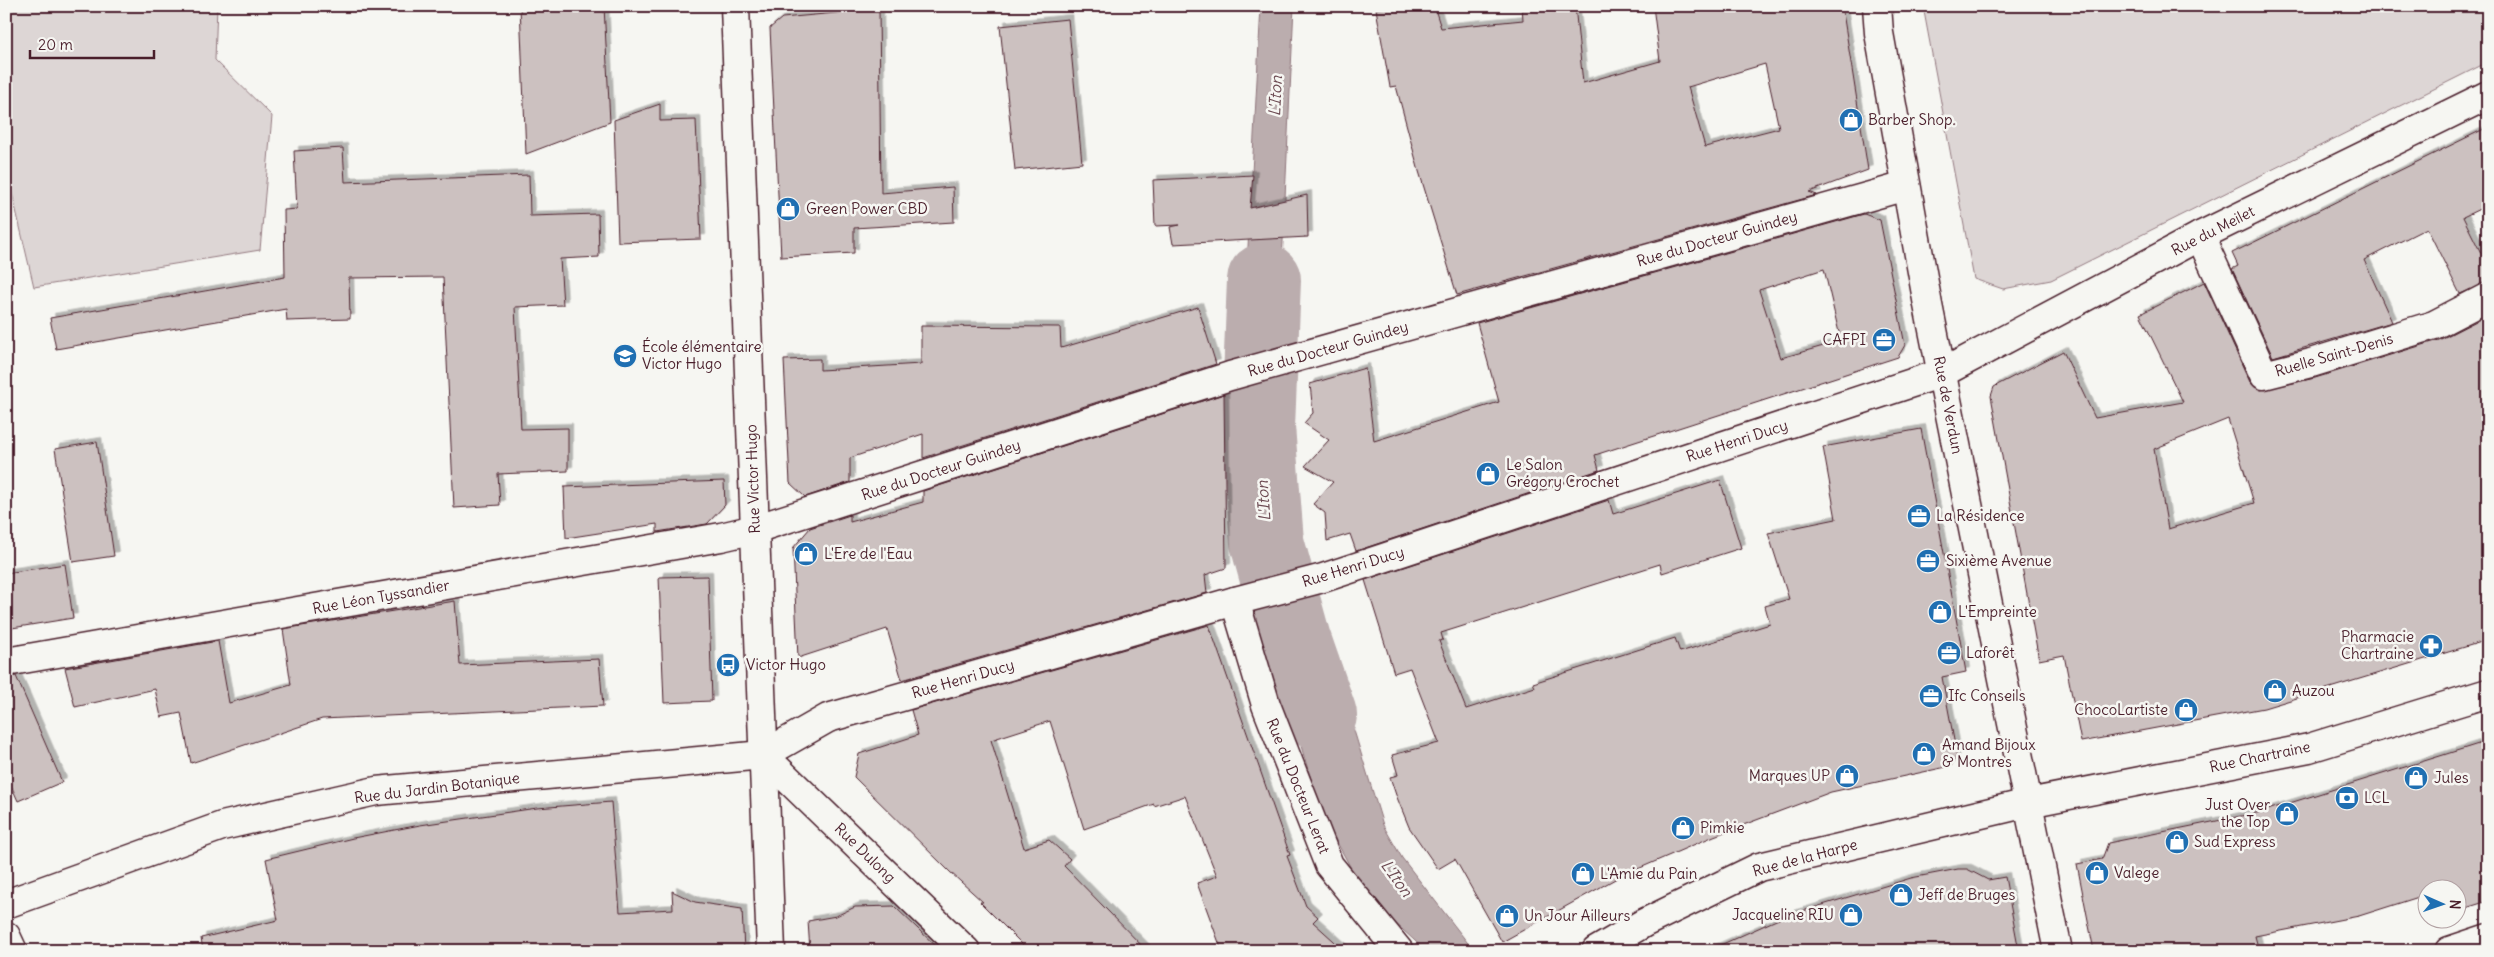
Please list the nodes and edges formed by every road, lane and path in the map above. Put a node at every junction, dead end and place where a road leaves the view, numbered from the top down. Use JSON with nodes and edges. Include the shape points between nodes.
{"nodes":[{"id":1,"x":735,"y":6,"type":"edge"},
{"id":2,"x":1877,"y":6,"type":"edge"},
{"id":3,"x":2488,"y":95,"type":"edge"},
{"id":4,"x":1906,"y":186,"type":"junction"},
{"id":5,"x":2200,"y":236,"type":"junction"},
{"id":6,"x":2488,"y":297,"type":"edge"},
{"id":7,"x":1942,"y":373,"type":"junction"},
{"id":8,"x":755,"y":529,"type":"junction"},
{"id":9,"x":1235,"y":601,"type":"junction"},
{"id":10,"x":6,"y":662,"type":"edge"},
{"id":11,"x":2488,"y":693,"type":"edge"},
{"id":12,"x":763,"y":755,"type":"junction"},
{"id":13,"x":2028,"y":803,"type":"junction"},
{"id":14,"x":6,"y":904,"type":"edge"},
{"id":15,"x":6,"y":936,"type":"edge"},
{"id":16,"x":2488,"y":938,"type":"edge"},
{"id":17,"x":14,"y":951,"type":"edge"},
{"id":18,"x":771,"y":951,"type":"edge"},
{"id":19,"x":966,"y":951,"type":"edge"},
{"id":20,"x":1399,"y":951,"type":"edge"},
{"id":21,"x":1596,"y":951,"type":"edge"},
{"id":22,"x":2058,"y":951,"type":"edge"},
{"id":23,"x":2449,"y":951,"type":"edge"}],
"edges":[{"from":1,"to":8,"type":"street","name":"Rue Victor Hugo"},
{"from":2,"to":4,"type":"street","name":"Rue de Verdun","via":[[1878,33]]},
{"from":3,"to":5,"type":"street","name":"Rue du Meilet"},
{"from":4,"to":7,"type":"street","name":"Rue de Verdun"},
{"from":4,"to":8,"type":"street","name":"Rue du Docteur Guindey","via":[[1230,376]]},
{"from":5,"to":6,"type":"street","name":"Ruelle Saint-Denis","via":[[2264,375],[2434,325]]},
{"from":5,"to":7,"type":"street","name":"Rue du Meilet"},
{"from":7,"to":9,"type":"street","name":"Rue Henri Ducy","via":[[1323,578]]},
{"from":7,"to":13,"type":"street","name":"Rue de Verdun"},
{"from":8,"to":10,"type":"street","name":"Rue Léon Tyssandier"},
{"from":8,"to":12,"type":"street","name":"Rue Victor Hugo"},
{"from":9,"to":12,"type":"street","name":"Rue Henri Ducy","via":[[828,718]]},
{"from":9,"to":20,"type":"street","name":"Rue du Docteur Lerat","via":[[1266,705],[1329,865]]},
{"from":11,"to":13,"type":"street","name":"Rue Chartraine","via":[[2309,748]]},
{"from":12,"to":14,"type":"street","name":"Rue du Jardin Botanique","via":[[376,792],[222,826]]},
{"from":12,"to":18,"type":"street","name":"Rue Victor Hugo"},
{"from":12,"to":19,"type":"street","name":"Rue Dulong"},
{"from":13,"to":21,"type":"street","name":"Rue de la Harpe","via":[[1759,866],[1644,923]]},
{"from":13,"to":22,"type":"street","name":"Rue de Verdun"},
{"from":15,"to":17,"type":"street"},
{"from":16,"to":23,"type":"street"}]}
